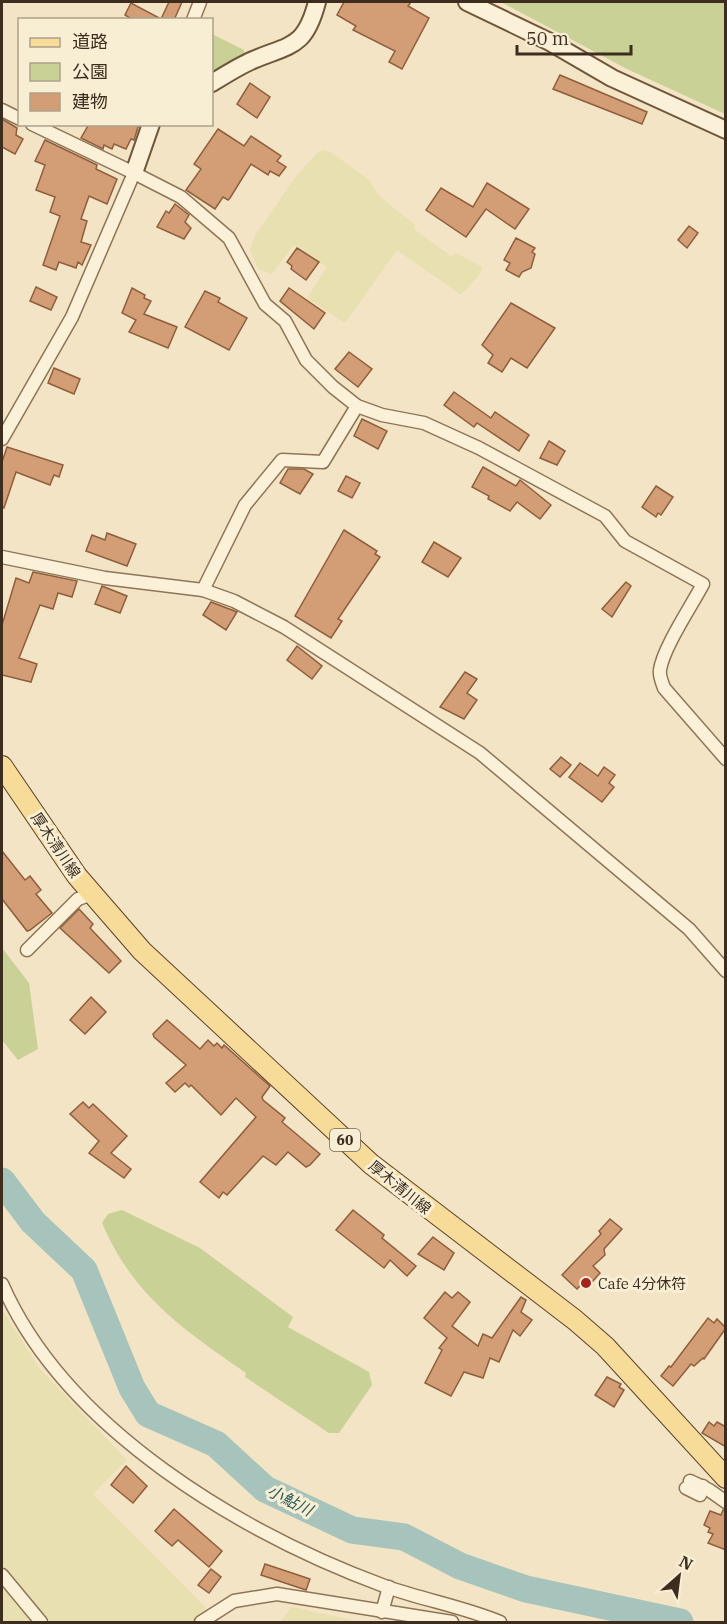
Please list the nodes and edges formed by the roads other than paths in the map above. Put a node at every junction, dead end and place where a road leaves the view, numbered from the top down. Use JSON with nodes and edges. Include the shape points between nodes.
{"nodes":[{"id":1,"x":200,"y":2,"type":"edge"},
{"id":2,"x":317,"y":2,"type":"edge"},
{"id":3,"x":467,"y":2,"type":"edge"},
{"id":4,"x":194,"y":18,"type":"edge"},
{"id":5,"x":213,"y":82,"type":"edge"},
{"id":6,"x":2,"y":110,"type":"edge"},
{"id":7,"x":18,"y":118,"type":"edge"},
{"id":8,"x":36,"y":126,"type":"edge"},
{"id":9,"x":150,"y":126,"type":"edge"},
{"id":10,"x":726,"y":130,"type":"edge"},
{"id":11,"x":134,"y":173,"type":"junction"},
{"id":12,"x":357,"y":406,"type":"junction"},
{"id":13,"x":2,"y":439,"type":"edge"},
{"id":14,"x":2,"y":557,"type":"edge"},
{"id":15,"x":203,"y":590,"type":"junction"},
{"id":16,"x":726,"y":759,"type":"edge"},
{"id":17,"x":2,"y":766,"type":"edge"},
{"id":18,"x":92,"y":894,"type":"junction"},
{"id":19,"x":27,"y":950,"type":"dead end"},
{"id":20,"x":726,"y":971,"type":"edge"},
{"id":21,"x":2,"y":1284,"type":"edge"},
{"id":22,"x":726,"y":1478,"type":"edge"},
{"id":23,"x":688,"y":1484,"type":"dead end"},
{"id":24,"x":726,"y":1502,"type":"edge"},
{"id":25,"x":2,"y":1575,"type":"edge"},
{"id":26,"x":389,"y":1587,"type":"junction"},
{"id":27,"x":380,"y":1617,"type":"edge"},
{"id":28,"x":41,"y":1623,"type":"edge"},
{"id":29,"x":201,"y":1623,"type":"edge"},
{"id":30,"x":452,"y":1623,"type":"edge"},
{"id":31,"x":500,"y":1623,"type":"edge"}],
"edges":[{"from":1,"to":4,"type":"street"},
{"from":2,"to":5,"type":"street","via":[[309,27],[286,50],[253,60]]},
{"from":3,"to":10,"type":"street","via":[[550,42],[612,78]]},
{"from":6,"to":7,"type":"street"},
{"from":8,"to":11,"type":"street"},
{"from":9,"to":11,"type":"street"},
{"from":11,"to":12,"type":"street","via":[[181,197],[230,238],[265,304],[285,321],[306,360]]},
{"from":11,"to":13,"type":"street","via":[[72,316]]},
{"from":12,"to":15,"type":"street","via":[[323,462],[282,460],[245,505]]},
{"from":12,"to":16,"type":"street","via":[[424,423],[479,448],[605,516],[626,541],[703,584],[666,654],[661,679],[664,688]]},
{"from":14,"to":15,"type":"street","via":[[105,578]]},
{"from":15,"to":20,"type":"street","via":[[284,627],[480,753],[689,929]]},
{"from":17,"to":18,"type":"main road","name":"厚木清川線","number":"60"},
{"from":18,"to":19,"type":"street","via":[[78,899]]},
{"from":18,"to":22,"type":"main road","name":"厚木清川線","number":"60","via":[[142,951],[371,1164],[604,1346]]},
{"from":21,"to":26,"type":"street","via":[[41,1353],[92,1410],[136,1450],[226,1512],[290,1545]]},
{"from":23,"to":24,"type":"street","via":[[699,1495],[703,1486]]},
{"from":25,"to":28,"type":"street"},
{"from":26,"to":27,"type":"street"},
{"from":26,"to":31,"type":"street"},
{"from":27,"to":29,"type":"street","via":[[368,1611],[277,1594],[234,1601]]},
{"from":27,"to":30,"type":"street"}]}
